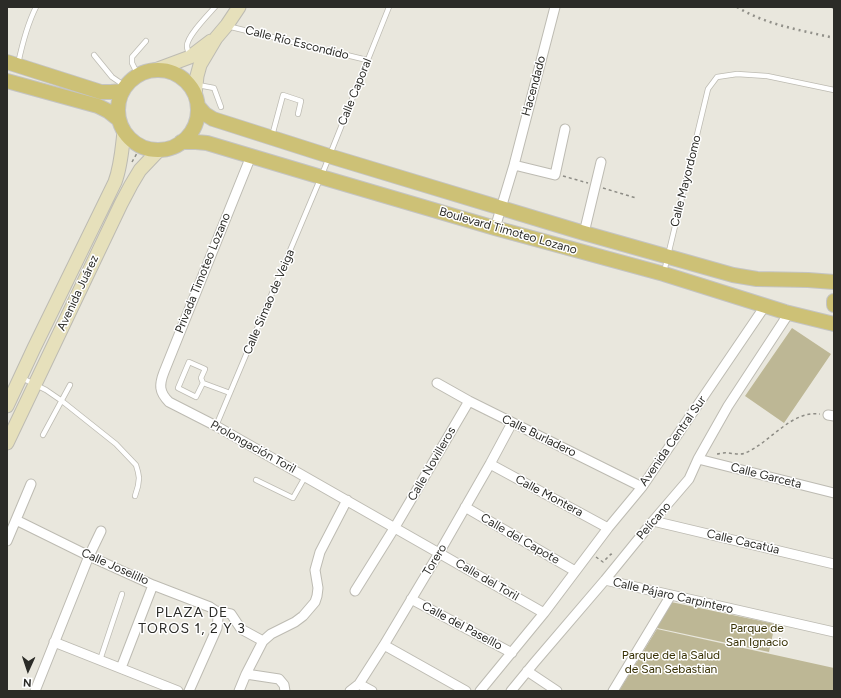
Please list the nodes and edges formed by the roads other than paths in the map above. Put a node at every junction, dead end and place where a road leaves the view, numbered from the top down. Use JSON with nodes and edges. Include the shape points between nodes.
{"nodes":[{"id":1,"x":36,"y":7,"type":"edge"},
{"id":2,"x":215,"y":7,"type":"edge"},
{"id":3,"x":239,"y":7,"type":"edge"},
{"id":4,"x":389,"y":7,"type":"edge"},
{"id":5,"x":555,"y":7,"type":"edge"},
{"id":6,"x":227,"y":26,"type":"junction"},
{"id":7,"x":216,"y":38,"type":"junction"},
{"id":8,"x":146,"y":41,"type":"dead end"},
{"id":9,"x":94,"y":55,"type":"dead end"},
{"id":10,"x":190,"y":56,"type":"junction"},
{"id":11,"x":368,"y":60,"type":"junction"},
{"id":12,"x":12,"y":64,"type":"edge"},
{"id":13,"x":155,"y":70,"type":"junction"},
{"id":14,"x":138,"y":74,"type":"junction"},
{"id":15,"x":7,"y":81,"type":"edge"},
{"id":16,"x":123,"y":89,"type":"junction"},
{"id":17,"x":834,"y":90,"type":"edge"},
{"id":18,"x":196,"y":95,"type":"junction"},
{"id":19,"x":221,"y":107,"type":"dead end"},
{"id":20,"x":298,"y":114,"type":"dead end"},
{"id":21,"x":121,"y":126,"type":"junction"},
{"id":22,"x":565,"y":129,"type":"dead end"},
{"id":23,"x":272,"y":138,"type":"junction"},
{"id":24,"x":181,"y":142,"type":"junction"},
{"id":25,"x":159,"y":150,"type":"junction"},
{"id":26,"x":251,"y":156,"type":"junction"},
{"id":27,"x":330,"y":156,"type":"junction"},
{"id":28,"x":601,"y":162,"type":"dead end"},
{"id":29,"x":514,"y":165,"type":"junction"},
{"id":30,"x":321,"y":177,"type":"junction"},
{"id":31,"x":453,"y":193,"type":"junction"},
{"id":32,"x":501,"y":208,"type":"junction"},
{"id":33,"x":447,"y":214,"type":"junction"},
{"id":34,"x":495,"y":228,"type":"junction"},
{"id":35,"x":584,"y":233,"type":"junction"},
{"id":36,"x":668,"y":256,"type":"junction"},
{"id":37,"x":664,"y":274,"type":"junction"},
{"id":38,"x":834,"y":282,"type":"edge"},
{"id":39,"x":834,"y":301,"type":"edge"},
{"id":40,"x":834,"y":305,"type":"edge"},
{"id":41,"x":778,"y":310,"type":"junction"},
{"id":42,"x":834,"y":324,"type":"edge"},
{"id":43,"x":20,"y":378,"type":"junction"},
{"id":44,"x":203,"y":383,"type":"junction"},
{"id":45,"x":437,"y":383,"type":"dead end"},
{"id":46,"x":35,"y":384,"type":"junction"},
{"id":47,"x":70,"y":385,"type":"dead end"},
{"id":48,"x":161,"y":392,"type":"joint"},
{"id":49,"x":230,"y":393,"type":"junction"},
{"id":50,"x":62,"y":401,"type":"junction"},
{"id":51,"x":469,"y":402,"type":"junction"},
{"id":52,"x":7,"y":406,"type":"edge"},
{"id":53,"x":512,"y":423,"type":"junction"},
{"id":54,"x":216,"y":426,"type":"junction"},
{"id":55,"x":43,"y":435,"type":"dead end"},
{"id":56,"x":7,"y":443,"type":"edge"},
{"id":57,"x":698,"y":459,"type":"junction"},
{"id":58,"x":490,"y":464,"type":"junction"},
{"id":59,"x":305,"y":477,"type":"junction"},
{"id":60,"x":256,"y":480,"type":"dead end"},
{"id":61,"x":31,"y":484,"type":"dead end"},
{"id":62,"x":642,"y":487,"type":"junction"},
{"id":63,"x":834,"y":493,"type":"edge"},
{"id":64,"x":135,"y":496,"type":"dead end"},
{"id":65,"x":347,"y":500,"type":"junction"},
{"id":66,"x":465,"y":507,"type":"junction"},
{"id":67,"x":16,"y":520,"type":"junction"},
{"id":68,"x":653,"y":521,"type":"junction"},
{"id":69,"x":395,"y":527,"type":"junction"},
{"id":70,"x":608,"y":528,"type":"junction"},
{"id":71,"x":102,"y":531,"type":"dead end"},
{"id":72,"x":7,"y":541,"type":"edge"},
{"id":73,"x":439,"y":553,"type":"junction"},
{"id":74,"x":89,"y":556,"type":"junction"},
{"id":75,"x":834,"y":564,"type":"edge"},
{"id":76,"x":575,"y":571,"type":"junction"},
{"id":77,"x":605,"y":580,"type":"junction"},
{"id":78,"x":153,"y":584,"type":"junction"},
{"id":79,"x":355,"y":591,"type":"dead end"},
{"id":80,"x":122,"y":594,"type":"dead end"},
{"id":81,"x":671,"y":595,"type":"junction"},
{"id":82,"x":411,"y":599,"type":"junction"},
{"id":83,"x":216,"y":611,"type":"junction"},
{"id":84,"x":544,"y":613,"type":"junction"},
{"id":85,"x":834,"y":632,"type":"edge"},
{"id":86,"x":263,"y":641,"type":"junction"},
{"id":87,"x":54,"y":642,"type":"junction"},
{"id":88,"x":384,"y":645,"type":"junction"},
{"id":89,"x":512,"y":653,"type":"junction"},
{"id":90,"x":100,"y":660,"type":"junction"},
{"id":91,"x":121,"y":668,"type":"junction"},
{"id":92,"x":527,"y":671,"type":"junction"},
{"id":93,"x":246,"y":674,"type":"junction"},
{"id":94,"x":359,"y":684,"type":"junction"},
{"id":95,"x":35,"y":691,"type":"edge"},
{"id":96,"x":178,"y":691,"type":"edge"},
{"id":97,"x":189,"y":691,"type":"edge"},
{"id":98,"x":239,"y":691,"type":"edge"},
{"id":99,"x":285,"y":691,"type":"edge"},
{"id":100,"x":350,"y":691,"type":"edge"},
{"id":101,"x":372,"y":691,"type":"edge"},
{"id":102,"x":466,"y":691,"type":"edge"},
{"id":103,"x":480,"y":691,"type":"edge"},
{"id":104,"x":511,"y":691,"type":"edge"},
{"id":105,"x":556,"y":691,"type":"edge"},
{"id":106,"x":613,"y":691,"type":"edge"}],
"edges":[{"from":1,"to":12,"type":"lane"},
{"from":2,"to":10,"type":"lane","via":[[191,35],[187,46]]},
{"from":3,"to":6,"type":"main road"},
{"from":4,"to":11,"type":"lane","name":"Calle Caporal"},
{"from":5,"to":29,"type":"street","name":"Hacendado"},
{"from":6,"to":7,"type":"main road"},
{"from":6,"to":11,"type":"lane","name":"Calle Río Escondido"},
{"from":7,"to":10,"type":"main road"},
{"from":7,"to":18,"type":"main road","via":[[200,65]]},
{"from":8,"to":14,"type":"lane","via":[[132,57]]},
{"from":9,"to":16,"type":"lane"},
{"from":10,"to":13,"type":"main road"},
{"from":11,"to":27,"type":"lane","name":"Calle Caporal"},
{"from":12,"to":16,"type":"main road","via":[[101,92]]},
{"from":13,"to":14,"type":"main road"},
{"from":13,"to":18,"type":"main road","via":[[165,70],[183,78]]},
{"from":14,"to":16,"type":"main road"},
{"from":15,"to":21,"type":"main road","via":[[98,106],[108,111]]},
{"from":16,"to":21,"type":"main road","via":[[117,110]]},
{"from":17,"to":36,"type":"lane","name":"Calle Mayordomo","via":[[767,76],[737,74],[717,77],[708,89]]},
{"from":18,"to":19,"type":"lane","via":[[214,88]]},
{"from":18,"to":23,"type":"main road","name":"Boulevard Timoteo Lozano","via":[[205,114],[213,119]]},
{"from":18,"to":24,"type":"main road","via":[[197,116],[194,126]]},
{"from":20,"to":23,"type":"lane","via":[[301,101],[284,95]]},
{"from":21,"to":25,"type":"main road","via":[[131,140],[141,146]]},
{"from":21,"to":43,"type":"main road","name":"Avenida Juárez","via":[[121,161],[115,182]]},
{"from":22,"to":29,"type":"street","via":[[555,175]]},
{"from":23,"to":27,"type":"main road","name":"Boulevard Timoteo Lozano"},
{"from":24,"to":25,"type":"main road"},
{"from":24,"to":26,"type":"main road","name":"Boulevard Timoteo Lozano","via":[[207,143]]},
{"from":25,"to":46,"type":"main road","name":"Avenida Juárez","via":[[140,170],[131,185]]},
{"from":26,"to":30,"type":"main road","name":"Boulevard Timoteo Lozano"},
{"from":26,"to":48,"type":"street","name":"Privada Timoteo Lozano","via":[[161,379]]},
{"from":27,"to":30,"type":"lane","name":"Calle Caporal"},
{"from":27,"to":31,"type":"main road","name":"Boulevard Timoteo Lozano"},
{"from":28,"to":35,"type":"street"},
{"from":29,"to":32,"type":"street","name":"Hacendado"},
{"from":30,"to":33,"type":"main road","name":"Boulevard Timoteo Lozano"},
{"from":30,"to":49,"type":"lane","name":"Calle Simao de Veiga"},
{"from":31,"to":32,"type":"main road","name":"Boulevard Timoteo Lozano"},
{"from":31,"to":33,"type":"main road"},
{"from":32,"to":34,"type":"street","name":"Hacendado"},
{"from":32,"to":35,"type":"main road","name":"Boulevard Timoteo Lozano"},
{"from":33,"to":34,"type":"main road","name":"Boulevard Timoteo Lozano"},
{"from":34,"to":37,"type":"main road","name":"Boulevard Timoteo Lozano"},
{"from":35,"to":36,"type":"main road","name":"Boulevard Timoteo Lozano"},
{"from":36,"to":37,"type":"lane","name":"Calle Mayordomo"},
{"from":36,"to":38,"type":"main road","name":"Boulevard Timoteo Lozano","via":[[732,275],[757,279]]},
{"from":37,"to":41,"type":"main road","name":"Boulevard Timoteo Lozano"},
{"from":39,"to":40,"type":"main road"},
{"from":41,"to":42,"type":"main road","name":"Boulevard Timoteo Lozano"},
{"from":41,"to":57,"type":"street","name":"Pelícano"},
{"from":41,"to":62,"type":"street","name":"Avenida Central Sur"},
{"from":43,"to":46,"type":"lane"},
{"from":43,"to":52,"type":"main road","name":"Avenida Juárez"},
{"from":44,"to":44,"type":"lane","via":[[196,397],[178,388],[189,362],[205,369],[201,378]]},
{"from":44,"to":49,"type":"lane"},
{"from":45,"to":51,"type":"street","name":"Calle Burladero"},
{"from":46,"to":50,"type":"lane"},
{"from":46,"to":56,"type":"main road","name":"Avenida Juárez"},
{"from":47,"to":50,"type":"lane"},
{"from":48,"to":54,"type":"street","name":"Prolongación Toril","via":[[169,402]]},
{"from":49,"to":54,"type":"lane","name":"Calle Simao de Veiga"},
{"from":50,"to":55,"type":"lane"},
{"from":50,"to":64,"type":"lane","via":[[116,444],[136,465],[139,478]]},
{"from":51,"to":53,"type":"street","name":"Calle Burladero"},
{"from":51,"to":69,"type":"street","name":"Calle Novilleros"},
{"from":53,"to":58,"type":"street","name":"Torero"},
{"from":53,"to":62,"type":"street","name":"Calle Burladero"},
{"from":54,"to":59,"type":"street","name":"Prolongación Toril"},
{"from":57,"to":63,"type":"street","name":"Calle Garceta"},
{"from":57,"to":68,"type":"street","name":"Pelícano","via":[[689,479]]},
{"from":58,"to":66,"type":"street","name":"Torero"},
{"from":58,"to":70,"type":"street","name":"Calle Montera"},
{"from":59,"to":60,"type":"lane","via":[[293,498]]},
{"from":59,"to":65,"type":"street","name":"Prolongación Toril"},
{"from":61,"to":67,"type":"street"},
{"from":62,"to":70,"type":"street","name":"Avenida Central Sur"},
{"from":65,"to":69,"type":"street","name":"Calle del Toril"},
{"from":65,"to":86,"type":"street","via":[[316,564],[318,588],[315,602],[303,616]]},
{"from":66,"to":73,"type":"street","name":"Torero"},
{"from":66,"to":76,"type":"street","name":"Calle del Capote"},
{"from":67,"to":72,"type":"street"},
{"from":67,"to":74,"type":"street","name":"Calle Joselillo"},
{"from":68,"to":75,"type":"street","name":"Calle Cacatúa"},
{"from":68,"to":77,"type":"street","name":"Pelícano"},
{"from":69,"to":73,"type":"street","name":"Calle del Toril"},
{"from":69,"to":79,"type":"street","name":"Calle Novilleros"},
{"from":70,"to":76,"type":"street","name":"Avenida Central Sur"},
{"from":71,"to":74,"type":"street"},
{"from":73,"to":82,"type":"street","name":"Torero"},
{"from":73,"to":84,"type":"street","name":"Calle del Toril"},
{"from":74,"to":78,"type":"street","name":"Calle Joselillo"},
{"from":74,"to":87,"type":"street"},
{"from":76,"to":84,"type":"street","name":"Avenida Central Sur"},
{"from":77,"to":81,"type":"street","name":"Calle Pájaro Carpintero"},
{"from":77,"to":92,"type":"street","name":"Pelícano"},
{"from":78,"to":83,"type":"street","name":"Calle Joselillo"},
{"from":78,"to":91,"type":"street"},
{"from":80,"to":90,"type":"lane"},
{"from":81,"to":85,"type":"street","name":"Calle Pájaro Carpintero"},
{"from":81,"to":106,"type":"street"},
{"from":82,"to":88,"type":"street","name":"Torero"},
{"from":82,"to":89,"type":"street","name":"Calle del Paseíllo"},
{"from":83,"to":86,"type":"street","name":"Calle Joselillo","via":[[231,614],[241,629]]},
{"from":83,"to":97,"type":"street","via":[[217,628]]},
{"from":84,"to":89,"type":"street","name":"Avenida Central Sur"},
{"from":86,"to":93,"type":"street"},
{"from":87,"to":90,"type":"street"},
{"from":87,"to":95,"type":"street"},
{"from":88,"to":94,"type":"street","name":"Torero"},
{"from":88,"to":102,"type":"street"},
{"from":89,"to":103,"type":"street","name":"Avenida Central Sur"},
{"from":90,"to":91,"type":"street"},
{"from":91,"to":96,"type":"street"},
{"from":92,"to":104,"type":"street","name":"Pelícano"},
{"from":92,"to":105,"type":"street"},
{"from":93,"to":98,"type":"street"},
{"from":93,"to":99,"type":"street","via":[[279,678]]},
{"from":94,"to":100,"type":"street","name":"Torero"},
{"from":94,"to":101,"type":"street"}]}
